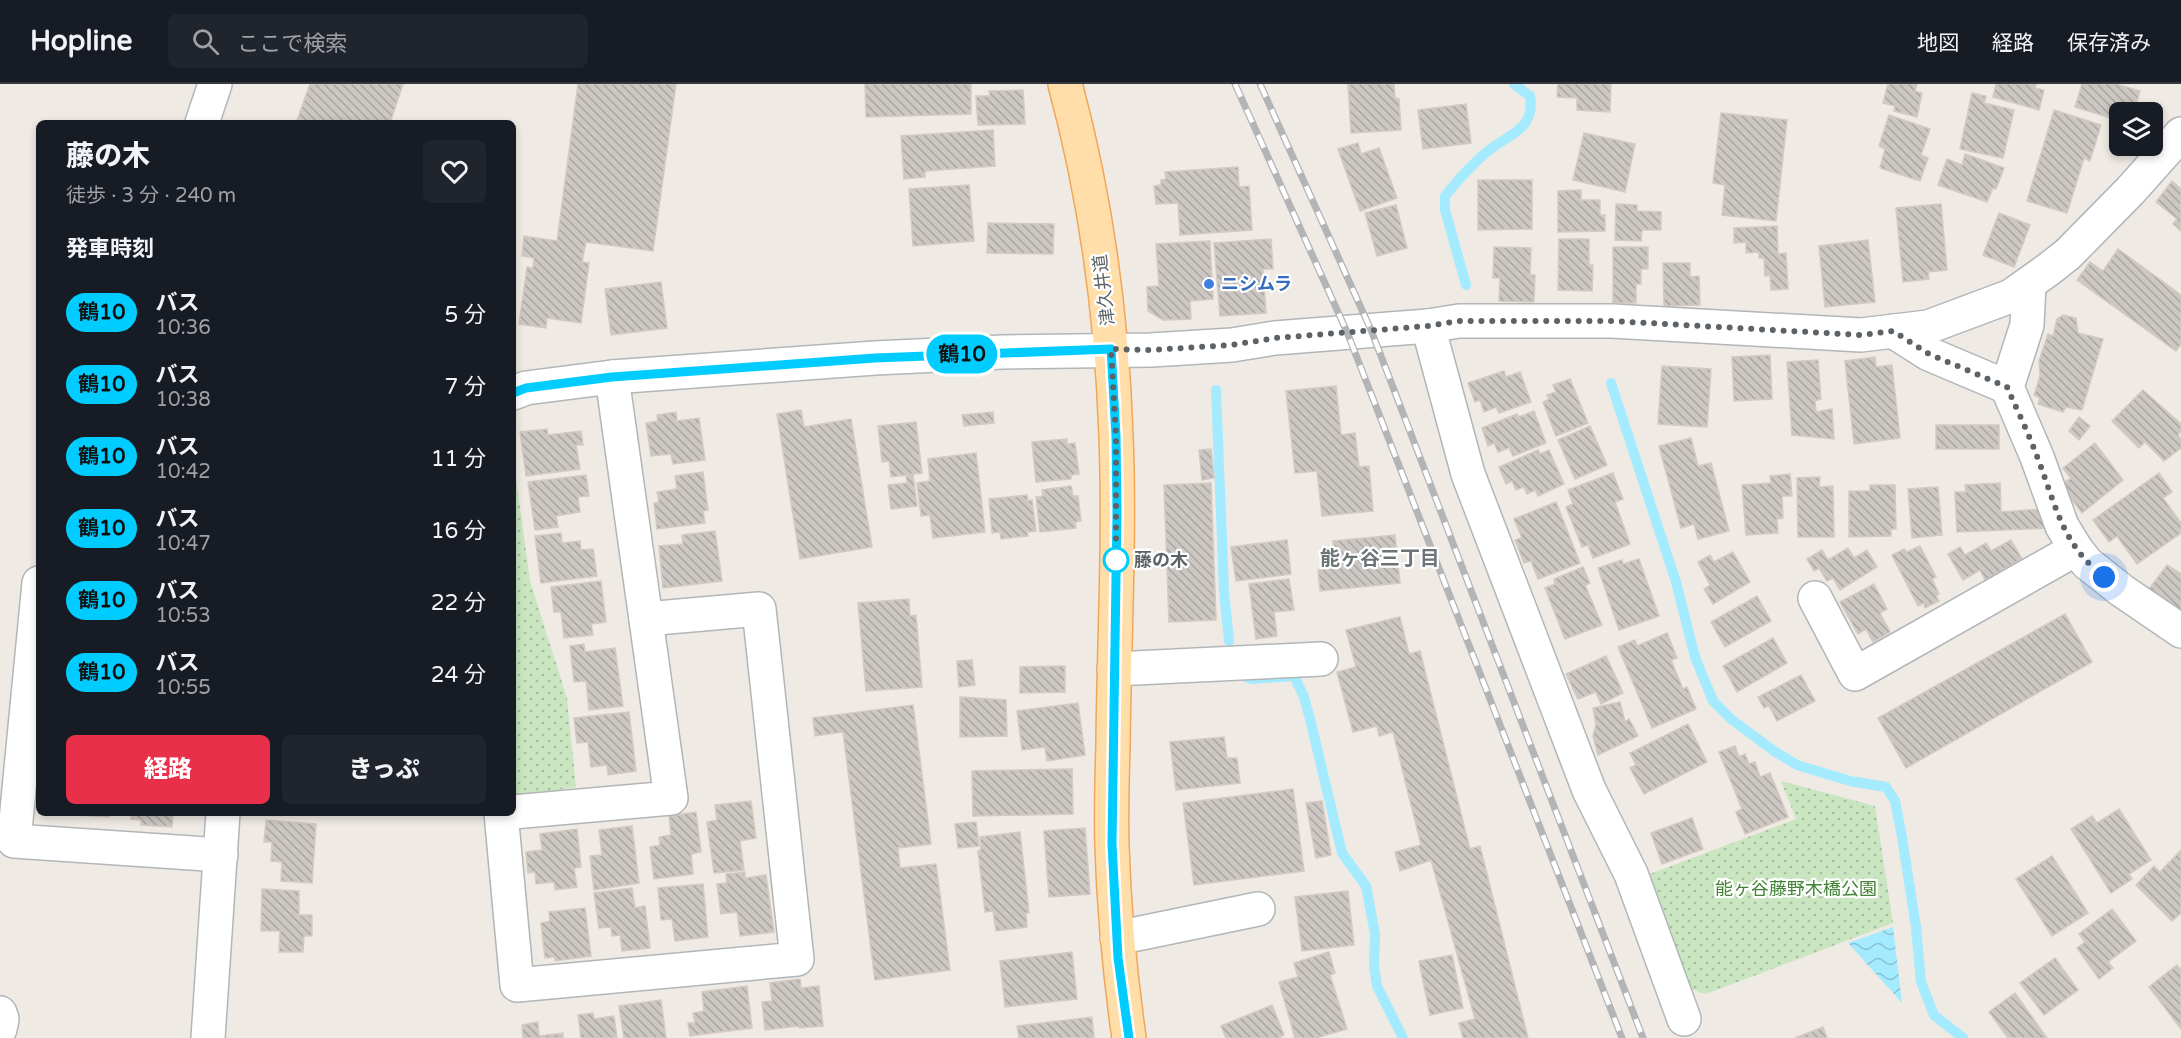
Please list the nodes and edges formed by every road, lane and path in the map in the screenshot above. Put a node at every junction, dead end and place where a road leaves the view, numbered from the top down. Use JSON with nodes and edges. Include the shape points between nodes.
{"nodes":[{"id":1,"x":215,"y":84,"type":"edge"},
{"id":2,"x":1065,"y":84,"type":"edge"},
{"id":3,"x":203,"y":120,"type":"edge"},
{"id":4,"x":2181,"y":134,"type":"edge"},
{"id":5,"x":2029,"y":284,"type":"junction"},
{"id":6,"x":1428,"y":326,"type":"junction"},
{"id":7,"x":1893,"y":331,"type":"junction"},
{"id":8,"x":1111,"y":349,"type":"junction"},
{"id":9,"x":612,"y":377,"type":"junction"},
{"id":10,"x":2007,"y":387,"type":"junction"},
{"id":11,"x":516,"y":392,"type":"edge"},
{"id":12,"x":2076,"y":549,"type":"junction"},
{"id":13,"x":1815,"y":598,"type":"dead end"},
{"id":14,"x":36,"y":614,"type":"edge"},
{"id":15,"x":646,"y":619,"type":"junction"},
{"id":16,"x":2181,"y":631,"type":"edge"},
{"id":17,"x":1321,"y":659,"type":"dead end"},
{"id":18,"x":1114,"y":669,"type":"junction"},
{"id":19,"x":516,"y":812,"type":"edge"},
{"id":20,"x":224,"y":816,"type":"edge"},
{"id":21,"x":501,"y":816,"type":"edge"},
{"id":22,"x":221,"y":855,"type":"junction"},
{"id":23,"x":1258,"y":909,"type":"dead end"},
{"id":24,"x":1117,"y":938,"type":"junction"},
{"id":25,"x":0,"y":1013,"type":"edge"},
{"id":26,"x":1684,"y":1019,"type":"dead end"},
{"id":27,"x":0,"y":1029,"type":"edge"},
{"id":28,"x":208,"y":1038,"type":"edge"},
{"id":29,"x":1129,"y":1038,"type":"edge"}],
"edges":[{"from":1,"to":3,"type":"street"},
{"from":2,"to":8,"type":"main road","name":"津久井道","via":[[1079,134],[1096,226]]},
{"from":4,"to":5,"type":"street","via":[[2068,254]]},
{"from":5,"to":7,"type":"street","via":[[2011,296],[1928,327]]},
{"from":5,"to":10,"type":"street","via":[[2027,325]]},
{"from":6,"to":7,"type":"street","via":[[1459,321],[1589,321],[1861,335]]},
{"from":6,"to":8,"type":"street","via":[[1232,345]]},
{"from":6,"to":26,"type":"street","via":[[1468,474],[1589,790],[1631,874]]},
{"from":7,"to":10,"type":"street","via":[[1929,354]]},
{"from":8,"to":9,"type":"street","via":[[875,358]]},
{"from":8,"to":18,"type":"main road","name":"津久井道","via":[[1116,436]]},
{"from":9,"to":11,"type":"street"},
{"from":9,"to":15,"type":"street"},
{"from":10,"to":12,"type":"street","via":[[2062,526]]},
{"from":12,"to":13,"type":"street","via":[[1855,674]]},
{"from":12,"to":16,"type":"street","via":[[2121,590]]},
{"from":14,"to":22,"type":"street","via":[[14,841]]},
{"from":15,"to":19,"type":"street","via":[[671,798]]},
{"from":15,"to":21,"type":"street","via":[[759,609],[797,959],[517,985]]},
{"from":17,"to":18,"type":"street"},
{"from":18,"to":24,"type":"main road","name":"津久井道","via":[[1112,844]]},
{"from":20,"to":22,"type":"street"},
{"from":22,"to":28,"type":"street"},
{"from":23,"to":24,"type":"street"},
{"from":24,"to":29,"type":"main road","name":"津久井道"},
{"from":25,"to":27,"type":"street"}]}
